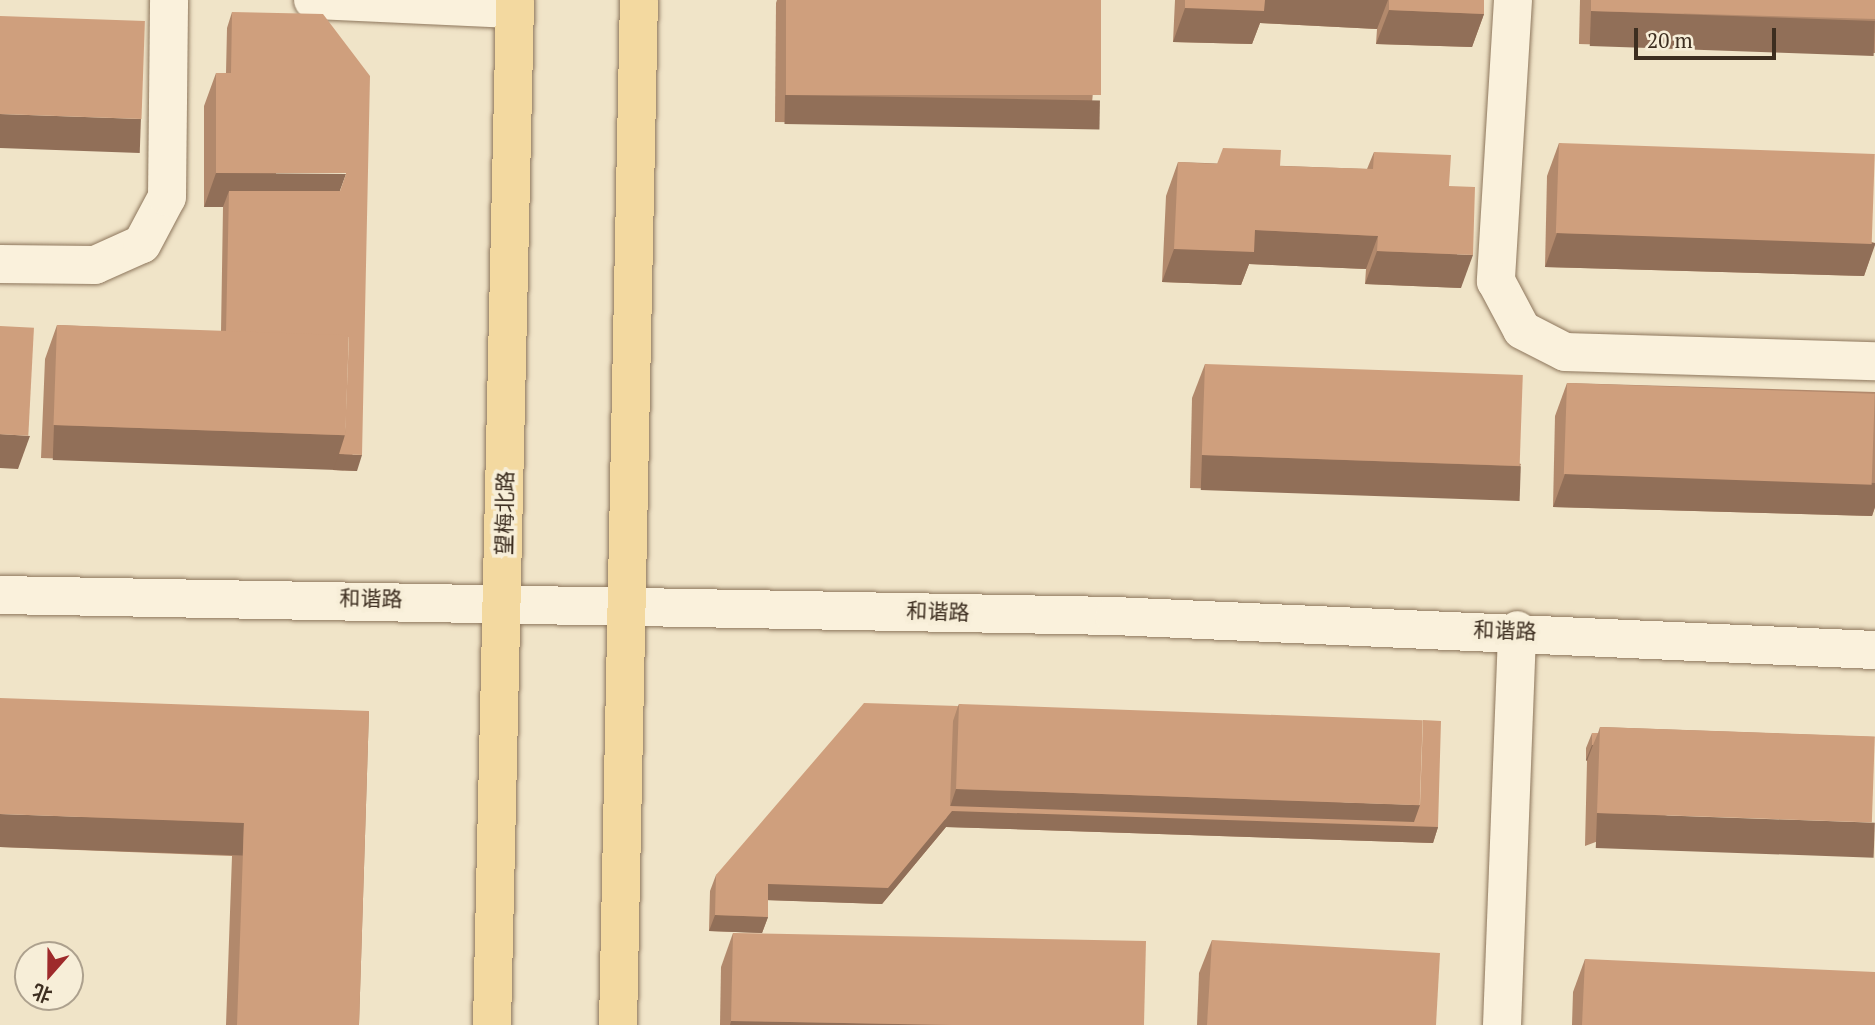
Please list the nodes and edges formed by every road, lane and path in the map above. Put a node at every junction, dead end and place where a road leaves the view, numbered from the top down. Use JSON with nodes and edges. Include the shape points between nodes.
{"nodes":[{"id":1,"x":169,"y":0,"type":"edge"},
{"id":2,"x":313,"y":0,"type":"edge"},
{"id":3,"x":639,"y":0,"type":"edge"},
{"id":4,"x":1513,"y":0,"type":"edge"},
{"id":5,"x":515,"y":4,"type":"edge"},
{"id":6,"x":0,"y":264,"type":"edge"},
{"id":7,"x":1875,"y":361,"type":"edge"},
{"id":8,"x":0,"y":595,"type":"edge"},
{"id":9,"x":503,"y":600,"type":"junction"},
{"id":10,"x":626,"y":603,"type":"junction"},
{"id":11,"x":1517,"y":631,"type":"junction"},
{"id":12,"x":1875,"y":650,"type":"edge"},
{"id":13,"x":492,"y":1025,"type":"edge"},
{"id":14,"x":618,"y":1025,"type":"edge"},
{"id":15,"x":1502,"y":1025,"type":"edge"}],
"edges":[{"from":1,"to":6,"type":"street","via":[[167,197],[142,244],[95,265]]},
{"from":2,"to":5,"type":"street"},
{"from":3,"to":10,"type":"main road"},
{"from":4,"to":7,"type":"street","via":[[1496,281],[1522,330],[1564,352]]},
{"from":5,"to":9,"type":"main road","name":"望梅北路"},
{"from":8,"to":9,"type":"street","name":"和谐路"},
{"from":9,"to":10,"type":"street","name":"和谐路"},
{"from":9,"to":13,"type":"main road","name":"望梅北路"},
{"from":10,"to":11,"type":"street","name":"和谐路"},
{"from":10,"to":14,"type":"main road"},
{"from":11,"to":12,"type":"street","name":"和谐路"},
{"from":11,"to":15,"type":"street"}]}
